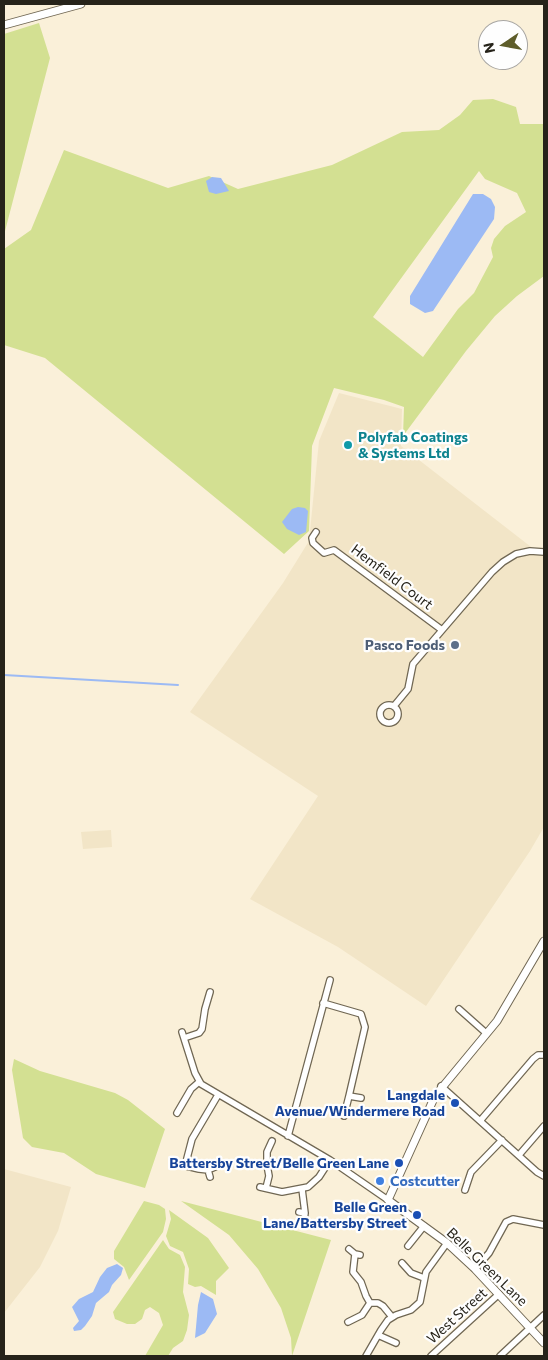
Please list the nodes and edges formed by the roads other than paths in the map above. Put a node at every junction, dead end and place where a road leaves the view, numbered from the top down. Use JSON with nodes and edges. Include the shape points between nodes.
{"nodes":[{"id":1,"x":81,"y":4,"type":"edge"},
{"id":2,"x":4,"y":25,"type":"edge"},
{"id":3,"x":316,"y":532,"type":"dead end"},
{"id":4,"x":544,"y":552,"type":"edge"},
{"id":5,"x":442,"y":630,"type":"junction"},
{"id":6,"x":394,"y":706,"type":"dead end"},
{"id":7,"x":544,"y":943,"type":"edge"},
{"id":8,"x":330,"y":980,"type":"dead end"},
{"id":9,"x":210,"y":992,"type":"dead end"},
{"id":10,"x":323,"y":1003,"type":"junction"},
{"id":11,"x":459,"y":1009,"type":"dead end"},
{"id":12,"x":486,"y":1033,"type":"junction"},
{"id":13,"x":544,"y":1055,"type":"edge"},
{"id":14,"x":199,"y":1082,"type":"junction"},
{"id":15,"x":441,"y":1086,"type":"junction"},
{"id":16,"x":218,"y":1095,"type":"junction"},
{"id":17,"x":349,"y":1096,"type":"junction"},
{"id":18,"x":361,"y":1098,"type":"dead end"},
{"id":19,"x":177,"y":1113,"type":"dead end"},
{"id":20,"x":344,"y":1116,"type":"dead end"},
{"id":21,"x":480,"y":1121,"type":"junction"},
{"id":22,"x":544,"y":1126,"type":"edge"},
{"id":23,"x":288,"y":1136,"type":"junction"},
{"id":24,"x":502,"y":1140,"type":"junction"},
{"id":25,"x":272,"y":1141,"type":"dead end"},
{"id":26,"x":519,"y":1155,"type":"junction"},
{"id":27,"x":330,"y":1160,"type":"junction"},
{"id":28,"x":218,"y":1165,"type":"dead end"},
{"id":29,"x":208,"y":1170,"type":"junction"},
{"id":30,"x":544,"y":1176,"type":"edge"},
{"id":31,"x":210,"y":1177,"type":"dead end"},
{"id":32,"x":461,"y":1179,"type":"dead end"},
{"id":33,"x":469,"y":1180,"type":"junction"},
{"id":34,"x":302,"y":1189,"type":"junction"},
{"id":35,"x":465,"y":1190,"type":"dead end"},
{"id":36,"x":388,"y":1200,"type":"junction"},
{"id":37,"x":304,"y":1221,"type":"dead end"},
{"id":38,"x":544,"y":1224,"type":"edge"},
{"id":39,"x":424,"y":1226,"type":"junction"},
{"id":40,"x":448,"y":1243,"type":"junction"},
{"id":41,"x":408,"y":1246,"type":"dead end"},
{"id":42,"x":349,"y":1249,"type":"dead end"},
{"id":43,"x":402,"y":1262,"type":"dead end"},
{"id":44,"x":414,"y":1266,"type":"dead end"},
{"id":45,"x":475,"y":1269,"type":"junction"},
{"id":46,"x":409,"y":1271,"type":"junction"},
{"id":47,"x":424,"y":1278,"type":"junction"},
{"id":48,"x":499,"y":1294,"type":"junction"},
{"id":49,"x":370,"y":1303,"type":"junction"},
{"id":50,"x":544,"y":1315,"type":"edge"},
{"id":51,"x":392,"y":1317,"type":"junction"},
{"id":52,"x":346,"y":1323,"type":"dead end"},
{"id":53,"x":531,"y":1328,"type":"junction"},
{"id":54,"x":378,"y":1336,"type":"junction"},
{"id":55,"x":544,"y":1342,"type":"edge"},
{"id":56,"x":396,"y":1343,"type":"dead end"},
{"id":57,"x":366,"y":1356,"type":"edge"},
{"id":58,"x":431,"y":1356,"type":"edge"},
{"id":59,"x":500,"y":1356,"type":"edge"}],
"edges":[{"from":1,"to":2,"type":"street"},
{"from":3,"to":5,"type":"street","name":"Hemfield Court","via":[[313,543],[324,553],[334,550]]},
{"from":4,"to":5,"type":"street","via":[[516,554],[504,562]]},
{"from":5,"to":6,"type":"street","via":[[413,664],[408,689]]},
{"from":7,"to":12,"type":"street","via":[[498,1021]]},
{"from":8,"to":10,"type":"street"},
{"from":9,"to":14,"type":"street","via":[[202,1029],[199,1033],[183,1035]]},
{"from":10,"to":17,"type":"street","via":[[361,1014],[365,1027]]},
{"from":10,"to":23,"type":"street"},
{"from":11,"to":12,"type":"street"},
{"from":12,"to":15,"type":"street"},
{"from":13,"to":21,"type":"street","via":[[533,1058]]},
{"from":14,"to":16,"type":"street","name":"Belle Green Lane"},
{"from":14,"to":19,"type":"street"},
{"from":15,"to":21,"type":"street"},
{"from":15,"to":36,"type":"street"},
{"from":16,"to":23,"type":"street","name":"Belle Green Lane"},
{"from":16,"to":29,"type":"street","via":[[181,1165]]},
{"from":17,"to":18,"type":"street"},
{"from":17,"to":20,"type":"street"},
{"from":21,"to":24,"type":"street"},
{"from":22,"to":26,"type":"street"},
{"from":23,"to":27,"type":"street","name":"Belle Green Lane"},
{"from":24,"to":26,"type":"street"},
{"from":24,"to":33,"type":"street","via":[[472,1172]]},
{"from":25,"to":34,"type":"street","via":[[268,1152],[269,1176],[263,1188],[282,1192]]},
{"from":26,"to":30,"type":"street"},
{"from":27,"to":34,"type":"street","via":[[316,1181]]},
{"from":27,"to":36,"type":"street","name":"Belle Green Lane"},
{"from":28,"to":29,"type":"street"},
{"from":29,"to":31,"type":"street"},
{"from":32,"to":33,"type":"street"},
{"from":33,"to":35,"type":"street"},
{"from":34,"to":37,"type":"street"},
{"from":36,"to":39,"type":"street","name":"Belle Green Lane"},
{"from":38,"to":45,"type":"street","via":[[506,1222],[489,1254]]},
{"from":39,"to":40,"type":"street","name":"Belle Green Lane"},
{"from":39,"to":41,"type":"street"},
{"from":40,"to":45,"type":"street","name":"Belle Green Lane"},
{"from":40,"to":47,"type":"street"},
{"from":42,"to":49,"type":"street","via":[[357,1255],[353,1272]]},
{"from":43,"to":46,"type":"street"},
{"from":44,"to":46,"type":"street"},
{"from":45,"to":48,"type":"street","name":"Belle Green Lane"},
{"from":46,"to":47,"type":"street"},
{"from":47,"to":51,"type":"street","via":[[423,1294],[417,1305]]},
{"from":48,"to":53,"type":"street","name":"Belle Green Lane"},
{"from":48,"to":58,"type":"street","name":"West Street"},
{"from":49,"to":51,"type":"street","via":[[380,1304]]},
{"from":49,"to":52,"type":"street","via":[[362,1315]]},
{"from":50,"to":53,"type":"street"},
{"from":51,"to":54,"type":"street"},
{"from":53,"to":55,"type":"street","name":"Belle Green Lane"},
{"from":53,"to":59,"type":"street"},
{"from":54,"to":56,"type":"street"},
{"from":54,"to":57,"type":"street"}]}
